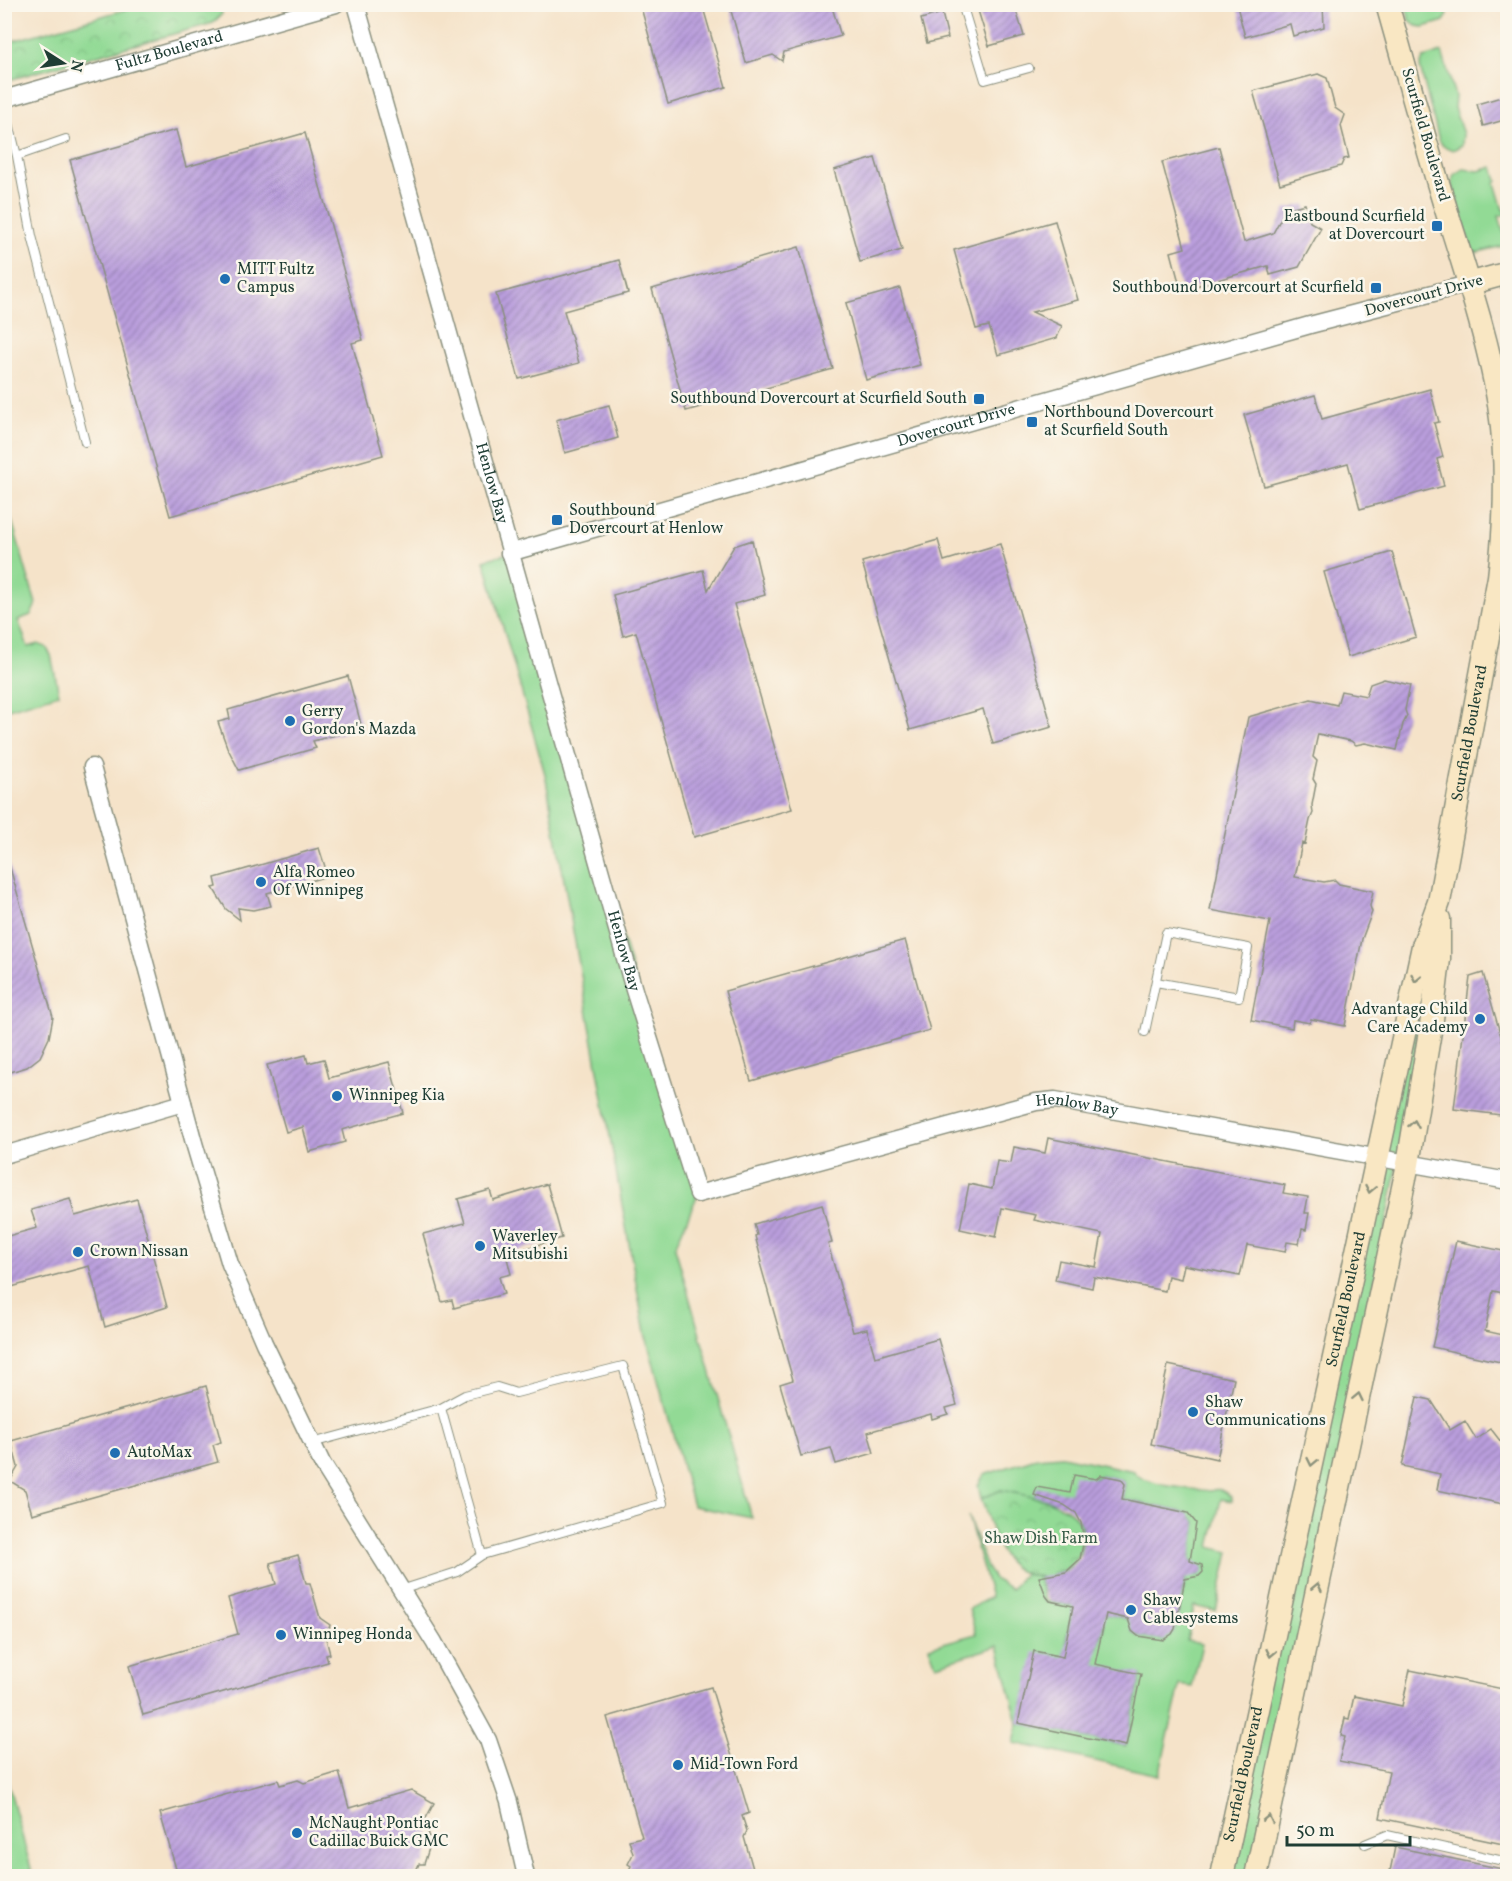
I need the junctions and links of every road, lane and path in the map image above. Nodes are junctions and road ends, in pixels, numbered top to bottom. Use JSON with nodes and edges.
{"nodes":[{"id":1,"x":336,"y":4,"type":"edge"},
{"id":2,"x":356,"y":4,"type":"edge"},
{"id":3,"x":962,"y":4,"type":"edge"},
{"id":4,"x":1387,"y":4,"type":"edge"},
{"id":5,"x":1029,"y":68,"type":"dead end"},
{"id":6,"x":4,"y":101,"type":"edge"},
{"id":7,"x":66,"y":139,"type":"dead end"},
{"id":8,"x":16,"y":156,"type":"junction"},
{"id":9,"x":1508,"y":273,"type":"edge"},
{"id":10,"x":1468,"y":284,"type":"junction"},
{"id":11,"x":86,"y":442,"type":"dead end"},
{"id":12,"x":509,"y":553,"type":"junction"},
{"id":13,"x":92,"y":767,"type":"dead end"},
{"id":14,"x":1439,"y":902,"type":"junction"},
{"id":15,"x":1156,"y":982,"type":"junction"},
{"id":16,"x":1145,"y":1032,"type":"dead end"},
{"id":17,"x":183,"y":1103,"type":"junction"},
{"id":18,"x":4,"y":1155,"type":"edge"},
{"id":19,"x":1376,"y":1158,"type":"junction"},
{"id":20,"x":1408,"y":1164,"type":"junction"},
{"id":21,"x":1508,"y":1181,"type":"edge"},
{"id":22,"x":441,"y":1408,"type":"junction"},
{"id":23,"x":312,"y":1443,"type":"junction"},
{"id":24,"x":482,"y":1555,"type":"junction"},
{"id":25,"x":401,"y":1590,"type":"junction"},
{"id":26,"x":1365,"y":1844,"type":"dead end"},
{"id":27,"x":1508,"y":1862,"type":"edge"},
{"id":28,"x":526,"y":1876,"type":"edge"},
{"id":29,"x":1222,"y":1876,"type":"edge"},
{"id":30,"x":1256,"y":1876,"type":"edge"}],
"edges":[{"from":1,"to":6,"type":"street","name":"Fultz Boulevard"},
{"from":2,"to":12,"type":"street","name":"Henlow Bay"},
{"from":3,"to":5,"type":"lane"},
{"from":4,"to":10,"type":"street","name":"Scurfield Boulevard"},
{"from":6,"to":8,"type":"lane"},
{"from":7,"to":8,"type":"lane"},
{"from":8,"to":11,"type":"lane"},
{"from":9,"to":10,"type":"street","name":"Dovercourt Drive"},
{"from":10,"to":12,"type":"street","name":"Dovercourt Drive"},
{"from":10,"to":14,"type":"street","name":"Scurfield Boulevard"},
{"from":12,"to":19,"type":"street","name":"Henlow Bay"},
{"from":13,"to":17,"type":"street"},
{"from":14,"to":19,"type":"street","name":"Scurfield Boulevard","one_way":true},
{"from":20,"to":14,"type":"street","name":"Scurfield Boulevard","one_way":true},
{"from":15,"to":15,"type":"lane"},
{"from":15,"to":16,"type":"lane"},
{"from":17,"to":18,"type":"street"},
{"from":17,"to":23,"type":"street"},
{"from":19,"to":20,"type":"street","name":"Henlow Bay"},
{"from":19,"to":29,"type":"street","name":"Scurfield Boulevard","one_way":true},
{"from":20,"to":21,"type":"street","name":"Henlow Bay"},
{"from":30,"to":20,"type":"street","name":"Scurfield Boulevard","one_way":true},
{"from":22,"to":23,"type":"lane"},
{"from":22,"to":24,"type":"lane"},
{"from":22,"to":24,"type":"lane"},
{"from":23,"to":25,"type":"street"},
{"from":24,"to":25,"type":"lane"},
{"from":25,"to":28,"type":"street"},
{"from":26,"to":27,"type":"lane"}]}
